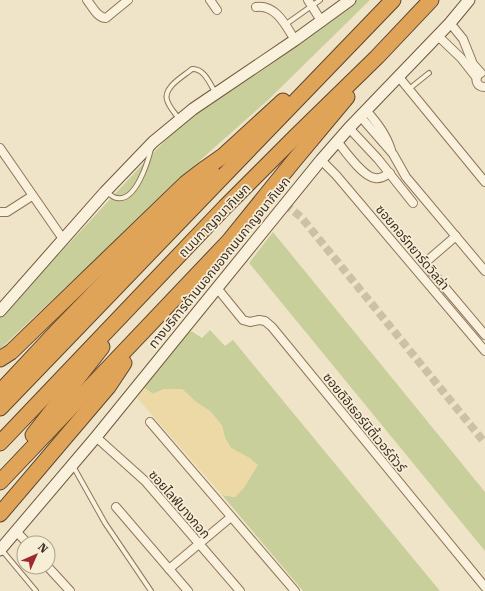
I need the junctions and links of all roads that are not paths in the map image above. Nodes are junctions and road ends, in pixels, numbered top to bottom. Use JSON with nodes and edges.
{"nodes":[{"id":1,"x":87,"y":0,"type":"edge"},
{"id":2,"x":128,"y":0,"type":"edge"},
{"id":3,"x":210,"y":0,"type":"edge"},
{"id":4,"x":320,"y":0,"type":"edge"},
{"id":5,"x":350,"y":0,"type":"edge"},
{"id":6,"x":393,"y":0,"type":"edge"},
{"id":7,"x":431,"y":0,"type":"edge"},
{"id":8,"x":469,"y":0,"type":"edge"},
{"id":9,"x":310,"y":3,"type":"edge"},
{"id":10,"x":256,"y":7,"type":"dead end"},
{"id":11,"x":217,"y":10,"type":"dead end"},
{"id":12,"x":289,"y":22,"type":"dead end"},
{"id":13,"x":322,"y":22,"type":"junction"},
{"id":14,"x":450,"y":23,"type":"junction"},
{"id":15,"x":438,"y":35,"type":"junction"},
{"id":16,"x":295,"y":40,"type":"junction"},
{"id":17,"x":345,"y":50,"type":"junction"},
{"id":18,"x":377,"y":57,"type":"junction"},
{"id":19,"x":429,"y":73,"type":"dead end"},
{"id":20,"x":481,"y":74,"type":"edge"},
{"id":21,"x":398,"y":76,"type":"junction"},
{"id":22,"x":485,"y":88,"type":"edge"},
{"id":23,"x":409,"y":89,"type":"junction"},
{"id":24,"x":215,"y":93,"type":"junction"},
{"id":25,"x":363,"y":113,"type":"junction"},
{"id":26,"x":179,"y":119,"type":"junction"},
{"id":27,"x":349,"y":128,"type":"junction"},
{"id":28,"x":337,"y":141,"type":"junction"},
{"id":29,"x":152,"y":142,"type":"junction"},
{"id":30,"x":0,"y":148,"type":"edge"},
{"id":31,"x":223,"y":156,"type":"junction"},
{"id":32,"x":321,"y":160,"type":"junction"},
{"id":33,"x":390,"y":173,"type":"junction"},
{"id":34,"x":485,"y":182,"type":"edge"},
{"id":35,"x":105,"y":192,"type":"junction"},
{"id":36,"x":32,"y":196,"type":"junction"},
{"id":37,"x":414,"y":203,"type":"dead end"},
{"id":38,"x":0,"y":212,"type":"edge"},
{"id":39,"x":456,"y":236,"type":"junction"},
{"id":40,"x":63,"y":239,"type":"junction"},
{"id":41,"x":485,"y":271,"type":"edge"},
{"id":42,"x":217,"y":288,"type":"junction"},
{"id":43,"x":0,"y":311,"type":"edge"},
{"id":44,"x":116,"y":322,"type":"junction"},
{"id":45,"x":150,"y":326,"type":"junction"},
{"id":46,"x":485,"y":336,"type":"edge"},
{"id":47,"x":485,"y":351,"type":"edge"},
{"id":48,"x":6,"y":356,"type":"edge"},
{"id":49,"x":0,"y":370,"type":"edge"},
{"id":50,"x":0,"y":392,"type":"edge"},
{"id":51,"x":0,"y":408,"type":"edge"},
{"id":52,"x":150,"y":422,"type":"dead end"},
{"id":53,"x":96,"y":437,"type":"junction"},
{"id":54,"x":0,"y":443,"type":"edge"},
{"id":55,"x":42,"y":465,"type":"junction"},
{"id":56,"x":72,"y":465,"type":"junction"},
{"id":57,"x":0,"y":482,"type":"edge"},
{"id":58,"x":0,"y":502,"type":"edge"},
{"id":59,"x":116,"y":507,"type":"dead end"},
{"id":60,"x":0,"y":514,"type":"edge"},
{"id":61,"x":232,"y":517,"type":"junction"},
{"id":62,"x":16,"y":531,"type":"junction"},
{"id":63,"x":20,"y":535,"type":"edge"},
{"id":64,"x":198,"y":544,"type":"junction"},
{"id":65,"x":0,"y":550,"type":"edge"},
{"id":66,"x":169,"y":569,"type":"junction"},
{"id":67,"x":55,"y":575,"type":"edge"},
{"id":68,"x":485,"y":587,"type":"edge"},
{"id":69,"x":36,"y":591,"type":"edge"},
{"id":70,"x":70,"y":591,"type":"edge"},
{"id":71,"x":151,"y":591,"type":"edge"},
{"id":72,"x":188,"y":591,"type":"edge"},
{"id":73,"x":240,"y":591,"type":"edge"},
{"id":74,"x":295,"y":591,"type":"edge"}],
"edges":[{"from":1,"to":2,"type":"street"},
{"from":3,"to":11,"type":"street"},
{"from":4,"to":9,"type":"lane"},
{"from":5,"to":13,"type":"main road"},
{"from":6,"to":17,"type":"highway","name":"ถนนกาญจนาภิเษก"},
{"from":7,"to":18,"type":"highway","name":"ถนนกาญจนาภิเษก"},
{"from":8,"to":14,"type":"main road","name":"ทางบริการด้านนอกของถนนกาญจนาภิเษก"},
{"from":9,"to":12,"type":"lane"},
{"from":9,"to":13,"type":"street"},
{"from":10,"to":16,"type":"street"},
{"from":13,"to":16,"type":"main road"},
{"from":14,"to":15,"type":"main road","name":"ทางบริการด้านนอกของถนนกาญจนาภิเษก"},
{"from":14,"to":20,"type":"street"},
{"from":15,"to":20,"type":"street"},
{"from":15,"to":21,"type":"main road","name":"ทางบริการด้านนอกของถนนกาญจนาภิเษก"},
{"from":16,"to":24,"type":"main road"},
{"from":17,"to":31,"type":"highway"},
{"from":17,"to":51,"type":"highway","name":"ถนนกาญจนาภิเษก"},
{"from":18,"to":44,"type":"highway","name":"ถนนกาญจนาภิเษก"},
{"from":18,"to":45,"type":"highway"},
{"from":19,"to":23,"type":"lane"},
{"from":20,"to":22,"type":"street"},
{"from":21,"to":23,"type":"street"},
{"from":21,"to":25,"type":"main road","name":"ทางบริการด้านนอกของถนนกาญจนาภิเษก"},
{"from":23,"to":34,"type":"street"},
{"from":24,"to":26,"type":"main road"},
{"from":24,"to":26,"type":"lane"},
{"from":25,"to":27,"type":"main road","name":"ทางบริการด้านนอกของถนนกาญจนาภิเษก"},
{"from":25,"to":39,"type":"street"},
{"from":26,"to":29,"type":"main road"},
{"from":27,"to":28,"type":"main road","name":"ทางบริการด้านนอกของถนนกาญจนาภิเษก"},
{"from":27,"to":33,"type":"street"},
{"from":28,"to":32,"type":"main road","name":"ทางบริการด้านนอกของถนนกาญจนาภิเษก"},
{"from":28,"to":33,"type":"street"},
{"from":29,"to":35,"type":"main road"},
{"from":29,"to":35,"type":"lane"},
{"from":30,"to":36,"type":"street"},
{"from":31,"to":48,"type":"highway"},
{"from":31,"to":50,"type":"highway"},
{"from":32,"to":42,"type":"main road","name":"ทางบริการด้านนอกของถนนกาญจนาภิเษก"},
{"from":32,"to":47,"type":"street","name":"ซอยคอร์ทยาร์ดวิลล่า"},
{"from":33,"to":37,"type":"street"},
{"from":35,"to":40,"type":"main road"},
{"from":36,"to":38,"type":"street"},
{"from":36,"to":40,"type":"street"},
{"from":39,"to":41,"type":"street"},
{"from":39,"to":46,"type":"street"},
{"from":40,"to":43,"type":"main road"},
{"from":42,"to":53,"type":"main road","name":"ทางบริการด้านนอกของถนนกาญจนาภิเษก"},
{"from":42,"to":68,"type":"street","name":"ซอยดิอิเธอร์นิตี้เวอร์ดัวร์"},
{"from":44,"to":54,"type":"highway","name":"ถนนกาญจนาภิเษก"},
{"from":44,"to":57,"type":"highway"},
{"from":45,"to":55,"type":"highway"},
{"from":45,"to":57,"type":"highway"},
{"from":48,"to":49,"type":"highway"},
{"from":52,"to":61,"type":"street"},
{"from":53,"to":56,"type":"main road","name":"ทางบริการด้านนอกของถนนกาญจนาภิเษก"},
{"from":53,"to":64,"type":"street","name":"ซอยไลฟ์บางกอก"},
{"from":55,"to":58,"type":"highway"},
{"from":55,"to":60,"type":"highway"},
{"from":56,"to":62,"type":"main road","name":"ทางบริการด้านนอกของถนนกาญจนาภิเษก"},
{"from":56,"to":71,"type":"lane"},
{"from":59,"to":66,"type":"street"},
{"from":61,"to":64,"type":"street"},
{"from":61,"to":74,"type":"street"},
{"from":62,"to":63,"type":"street"},
{"from":62,"to":65,"type":"main road","name":"ทางบริการด้านนอกของถนนกาญจนาภิเษก"},
{"from":64,"to":66,"type":"street"},
{"from":64,"to":73,"type":"street","name":"ซอยไลฟ์บางกอก"},
{"from":65,"to":69,"type":"lane"},
{"from":66,"to":72,"type":"street"},
{"from":67,"to":70,"type":"street"}]}
